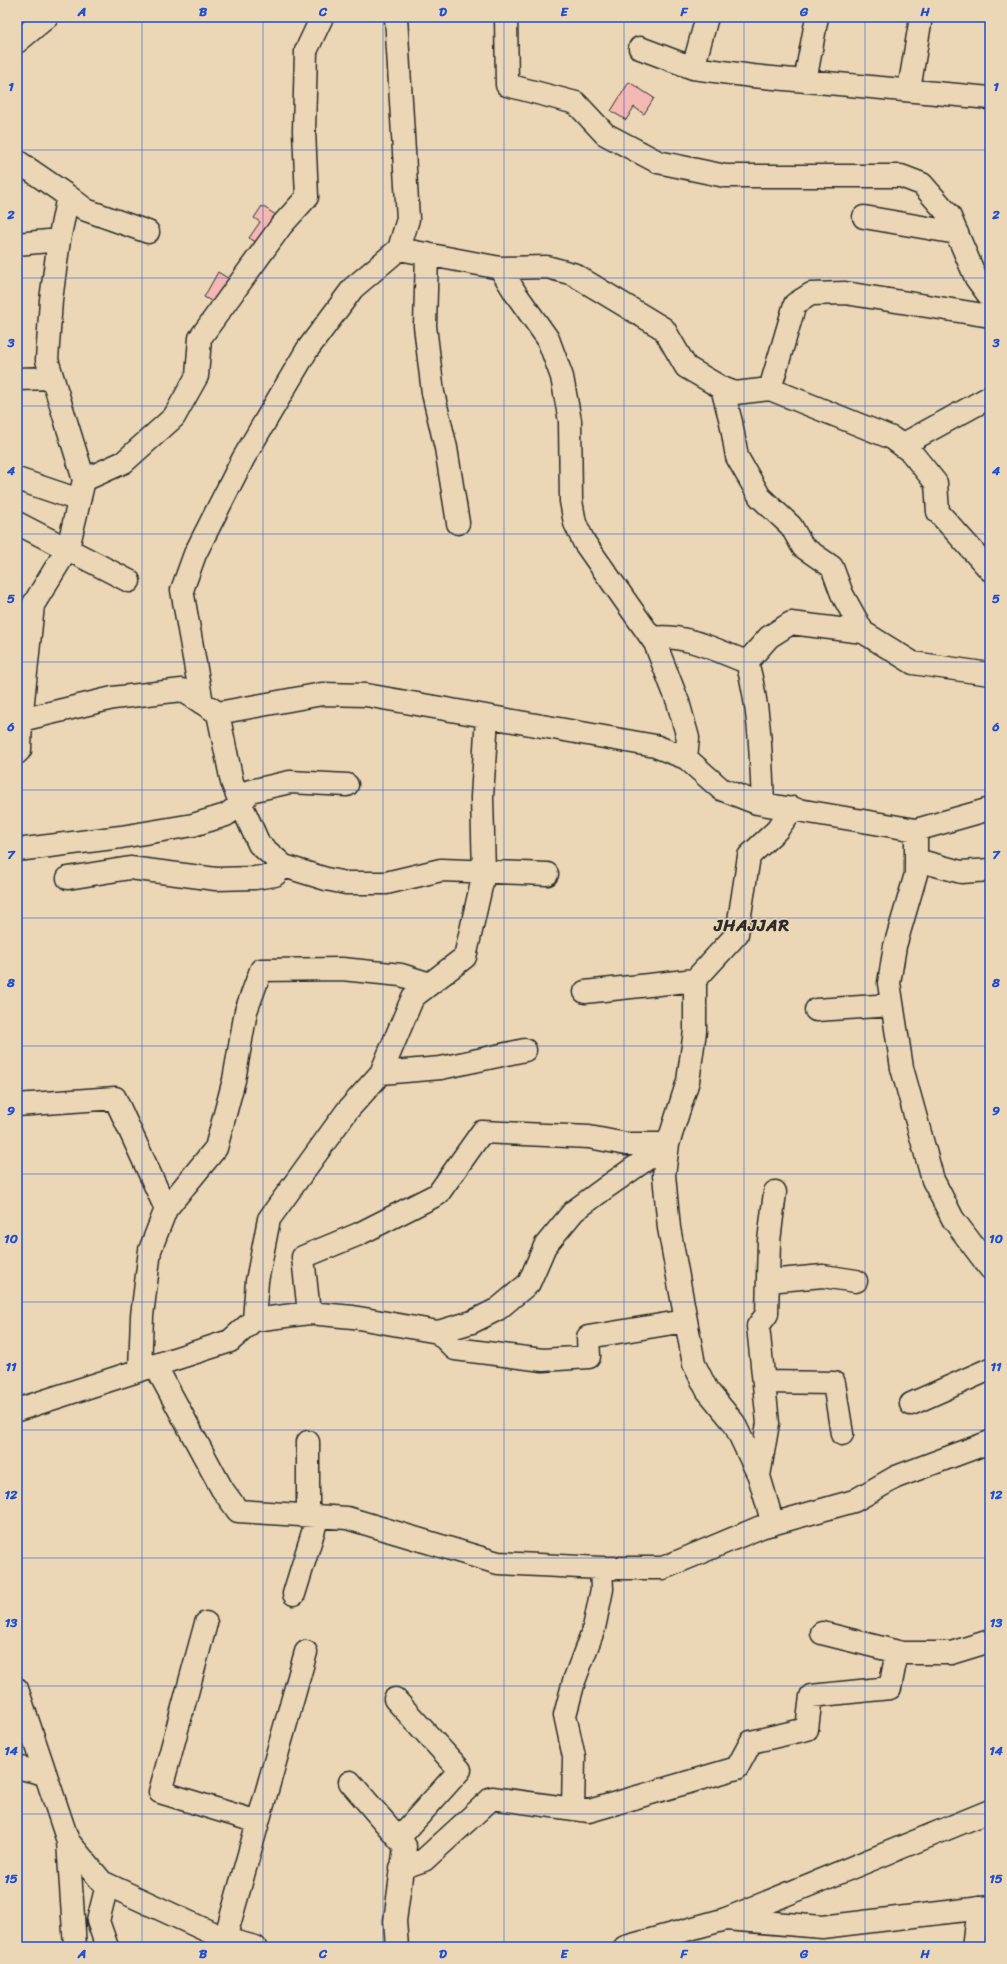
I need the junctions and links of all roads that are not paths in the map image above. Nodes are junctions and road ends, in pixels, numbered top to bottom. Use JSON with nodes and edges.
{"nodes":[{"id":1,"x":24,"y":17,"type":"edge"},
{"id":2,"x":47,"y":17,"type":"edge"},
{"id":3,"x":322,"y":17,"type":"edge"},
{"id":4,"x":396,"y":17,"type":"edge"},
{"id":5,"x":506,"y":17,"type":"edge"},
{"id":6,"x":707,"y":17,"type":"edge"},
{"id":7,"x":817,"y":17,"type":"edge"},
{"id":8,"x":921,"y":17,"type":"edge"},
{"id":9,"x":17,"y":23,"type":"edge"},
{"id":10,"x":17,"y":42,"type":"edge"},
{"id":11,"x":640,"y":48,"type":"dead end"},
{"id":12,"x":693,"y":68,"type":"junction"},
{"id":13,"x":805,"y":81,"type":"junction"},
{"id":14,"x":909,"y":90,"type":"junction"},
{"id":15,"x":990,"y":98,"type":"edge"},
{"id":16,"x":17,"y":161,"type":"edge"},
{"id":17,"x":68,"y":196,"type":"junction"},
{"id":18,"x":864,"y":217,"type":"dead end"},
{"id":19,"x":148,"y":232,"type":"dead end"},
{"id":20,"x":957,"y":233,"type":"junction"},
{"id":21,"x":59,"y":240,"type":"junction"},
{"id":22,"x":17,"y":244,"type":"edge"},
{"id":23,"x":399,"y":249,"type":"junction"},
{"id":24,"x":427,"y":254,"type":"junction"},
{"id":25,"x":500,"y":268,"type":"junction"},
{"id":26,"x":990,"y":296,"type":"edge"},
{"id":27,"x":990,"y":316,"type":"edge"},
{"id":28,"x":52,"y":378,"type":"junction"},
{"id":29,"x":17,"y":379,"type":"edge"},
{"id":30,"x":722,"y":388,"type":"junction"},
{"id":31,"x":770,"y":389,"type":"junction"},
{"id":32,"x":990,"y":396,"type":"edge"},
{"id":33,"x":902,"y":445,"type":"junction"},
{"id":34,"x":17,"y":479,"type":"edge"},
{"id":35,"x":81,"y":490,"type":"junction"},
{"id":36,"x":17,"y":523,"type":"edge"},
{"id":37,"x":458,"y":523,"type":"dead end"},
{"id":38,"x":68,"y":548,"type":"junction"},
{"id":39,"x":990,"y":570,"type":"edge"},
{"id":40,"x":129,"y":581,"type":"dead end"},
{"id":41,"x":24,"y":626,"type":"edge"},
{"id":42,"x":863,"y":632,"type":"junction"},
{"id":43,"x":652,"y":638,"type":"junction"},
{"id":44,"x":747,"y":662,"type":"junction"},
{"id":45,"x":990,"y":674,"type":"edge"},
{"id":46,"x":210,"y":708,"type":"junction"},
{"id":47,"x":487,"y":718,"type":"junction"},
{"id":48,"x":21,"y":720,"type":"junction"},
{"id":49,"x":17,"y":753,"type":"edge"},
{"id":50,"x":686,"y":758,"type":"junction"},
{"id":51,"x":347,"y":785,"type":"dead end"},
{"id":52,"x":241,"y":804,"type":"junction"},
{"id":53,"x":763,"y":804,"type":"junction"},
{"id":54,"x":793,"y":808,"type":"junction"},
{"id":55,"x":990,"y":809,"type":"edge"},
{"id":56,"x":916,"y":830,"type":"junction"},
{"id":57,"x":17,"y":850,"type":"edge"},
{"id":58,"x":917,"y":860,"type":"junction"},
{"id":59,"x":284,"y":866,"type":"junction"},
{"id":60,"x":990,"y":870,"type":"edge"},
{"id":61,"x":484,"y":873,"type":"junction"},
{"id":62,"x":547,"y":874,"type":"dead end"},
{"id":63,"x":68,"y":878,"type":"dead end"},
{"id":64,"x":694,"y":980,"type":"junction"},
{"id":65,"x":430,"y":984,"type":"junction"},
{"id":66,"x":585,"y":992,"type":"dead end"},
{"id":67,"x":892,"y":1005,"type":"junction"},
{"id":68,"x":816,"y":1010,"type":"dead end"},
{"id":69,"x":525,"y":1050,"type":"dead end"},
{"id":70,"x":382,"y":1073,"type":"junction"},
{"id":71,"x":17,"y":1105,"type":"edge"},
{"id":72,"x":668,"y":1144,"type":"junction"},
{"id":73,"x":775,"y":1192,"type":"dead end"},
{"id":74,"x":166,"y":1209,"type":"junction"},
{"id":75,"x":990,"y":1268,"type":"edge"},
{"id":76,"x":768,"y":1281,"type":"junction"},
{"id":77,"x":856,"y":1281,"type":"dead end"},
{"id":78,"x":309,"y":1313,"type":"junction"},
{"id":79,"x":254,"y":1320,"type":"junction"},
{"id":80,"x":685,"y":1321,"type":"junction"},
{"id":81,"x":438,"y":1332,"type":"junction"},
{"id":82,"x":148,"y":1368,"type":"junction"},
{"id":83,"x":990,"y":1369,"type":"edge"},
{"id":84,"x":764,"y":1382,"type":"junction"},
{"id":85,"x":911,"y":1404,"type":"dead end"},
{"id":86,"x":17,"y":1410,"type":"edge"},
{"id":87,"x":842,"y":1434,"type":"dead end"},
{"id":88,"x":308,"y":1442,"type":"dead end"},
{"id":89,"x":990,"y":1442,"type":"edge"},
{"id":90,"x":759,"y":1476,"type":"junction"},
{"id":91,"x":313,"y":1516,"type":"junction"},
{"id":92,"x":773,"y":1524,"type":"junction"},
{"id":93,"x":600,"y":1568,"type":"junction"},
{"id":94,"x":294,"y":1594,"type":"dead end"},
{"id":95,"x":206,"y":1623,"type":"dead end"},
{"id":96,"x":822,"y":1633,"type":"dead end"},
{"id":97,"x":990,"y":1640,"type":"edge"},
{"id":98,"x":306,"y":1652,"type":"dead end"},
{"id":99,"x":897,"y":1652,"type":"junction"},
{"id":100,"x":17,"y":1689,"type":"edge"},
{"id":101,"x":395,"y":1699,"type":"dead end"},
{"id":102,"x":17,"y":1766,"type":"edge"},
{"id":103,"x":46,"y":1774,"type":"junction"},
{"id":104,"x":350,"y":1782,"type":"dead end"},
{"id":105,"x":574,"y":1809,"type":"junction"},
{"id":106,"x":990,"y":1811,"type":"edge"},
{"id":107,"x":258,"y":1822,"type":"junction"},
{"id":108,"x":399,"y":1838,"type":"junction"},
{"id":109,"x":68,"y":1841,"type":"junction"},
{"id":110,"x":401,"y":1868,"type":"junction"},
{"id":111,"x":107,"y":1885,"type":"junction"},
{"id":112,"x":984,"y":1908,"type":"edge"},
{"id":113,"x":726,"y":1919,"type":"junction"},
{"id":114,"x":225,"y":1939,"type":"junction"},
{"id":115,"x":75,"y":1947,"type":"edge"},
{"id":116,"x":107,"y":1947,"type":"edge"},
{"id":117,"x":255,"y":1947,"type":"edge"},
{"id":118,"x":397,"y":1947,"type":"edge"},
{"id":119,"x":625,"y":1947,"type":"edge"},
{"id":120,"x":973,"y":1947,"type":"edge"}],
"edges":[{"from":1,"to":9,"type":"street"},
{"from":2,"to":10,"type":"street"},
{"from":3,"to":35,"type":"street"},
{"from":4,"to":23,"type":"street"},
{"from":5,"to":20,"type":"street"},
{"from":6,"to":12,"type":"street"},
{"from":7,"to":13,"type":"street"},
{"from":8,"to":14,"type":"street"},
{"from":11,"to":12,"type":"street"},
{"from":12,"to":13,"type":"street"},
{"from":13,"to":14,"type":"street"},
{"from":14,"to":15,"type":"street"},
{"from":16,"to":17,"type":"street"},
{"from":17,"to":19,"type":"street"},
{"from":17,"to":21,"type":"street"},
{"from":18,"to":20,"type":"street"},
{"from":20,"to":26,"type":"street"},
{"from":21,"to":22,"type":"street"},
{"from":21,"to":28,"type":"street"},
{"from":23,"to":24,"type":"street"},
{"from":23,"to":46,"type":"street"},
{"from":24,"to":25,"type":"street"},
{"from":24,"to":37,"type":"street"},
{"from":25,"to":30,"type":"street"},
{"from":25,"to":43,"type":"street"},
{"from":27,"to":31,"type":"street"},
{"from":28,"to":29,"type":"street"},
{"from":28,"to":35,"type":"street"},
{"from":30,"to":31,"type":"street"},
{"from":30,"to":42,"type":"street"},
{"from":31,"to":33,"type":"street"},
{"from":32,"to":33,"type":"street"},
{"from":33,"to":39,"type":"street"},
{"from":34,"to":35,"type":"street"},
{"from":35,"to":38,"type":"street"},
{"from":36,"to":38,"type":"street"},
{"from":38,"to":40,"type":"street"},
{"from":38,"to":41,"type":"street"},
{"from":41,"to":48,"type":"street"},
{"from":42,"to":44,"type":"street"},
{"from":42,"to":45,"type":"street"},
{"from":43,"to":44,"type":"street"},
{"from":43,"to":50,"type":"street"},
{"from":44,"to":53,"type":"street"},
{"from":46,"to":47,"type":"street"},
{"from":46,"to":48,"type":"street"},
{"from":46,"to":52,"type":"street"},
{"from":47,"to":50,"type":"street"},
{"from":47,"to":61,"type":"street"},
{"from":48,"to":49,"type":"street"},
{"from":50,"to":53,"type":"street"},
{"from":51,"to":52,"type":"street"},
{"from":52,"to":57,"type":"street"},
{"from":52,"to":59,"type":"street"},
{"from":53,"to":54,"type":"street"},
{"from":54,"to":56,"type":"street"},
{"from":54,"to":64,"type":"street"},
{"from":55,"to":56,"type":"street"},
{"from":56,"to":58,"type":"street"},
{"from":58,"to":60,"type":"street"},
{"from":58,"to":67,"type":"street"},
{"from":59,"to":61,"type":"street"},
{"from":59,"to":63,"type":"street"},
{"from":61,"to":62,"type":"street"},
{"from":61,"to":65,"type":"street"},
{"from":64,"to":66,"type":"street"},
{"from":64,"to":72,"type":"street"},
{"from":65,"to":70,"type":"street"},
{"from":65,"to":74,"type":"street"},
{"from":67,"to":68,"type":"street"},
{"from":67,"to":75,"type":"street"},
{"from":69,"to":70,"type":"street"},
{"from":70,"to":79,"type":"street"},
{"from":71,"to":74,"type":"street"},
{"from":72,"to":78,"type":"street"},
{"from":72,"to":80,"type":"street"},
{"from":72,"to":81,"type":"street"},
{"from":73,"to":76,"type":"street"},
{"from":74,"to":82,"type":"street"},
{"from":76,"to":77,"type":"street"},
{"from":76,"to":84,"type":"street"},
{"from":78,"to":79,"type":"street"},
{"from":78,"to":81,"type":"street"},
{"from":79,"to":82,"type":"street"},
{"from":80,"to":81,"type":"street"},
{"from":80,"to":90,"type":"street"},
{"from":82,"to":86,"type":"street"},
{"from":82,"to":91,"type":"street"},
{"from":83,"to":85,"type":"street"},
{"from":84,"to":87,"type":"street"},
{"from":84,"to":90,"type":"street"},
{"from":88,"to":91,"type":"street"},
{"from":89,"to":92,"type":"street"},
{"from":90,"to":92,"type":"street"},
{"from":91,"to":93,"type":"street"},
{"from":91,"to":94,"type":"street"},
{"from":92,"to":93,"type":"street"},
{"from":93,"to":105,"type":"street"},
{"from":95,"to":107,"type":"street"},
{"from":96,"to":99,"type":"street"},
{"from":97,"to":99,"type":"street"},
{"from":98,"to":107,"type":"street"},
{"from":99,"to":105,"type":"street"},
{"from":100,"to":103,"type":"street"},
{"from":101,"to":108,"type":"street"},
{"from":102,"to":103,"type":"street"},
{"from":103,"to":109,"type":"street"},
{"from":104,"to":108,"type":"street"},
{"from":105,"to":110,"type":"street"},
{"from":106,"to":113,"type":"street"},
{"from":107,"to":114,"type":"street"},
{"from":108,"to":110,"type":"street"},
{"from":109,"to":111,"type":"street"},
{"from":109,"to":115,"type":"street"},
{"from":110,"to":118,"type":"street"},
{"from":111,"to":114,"type":"street"},
{"from":111,"to":116,"type":"street"},
{"from":112,"to":113,"type":"street"},
{"from":112,"to":120,"type":"street"},
{"from":113,"to":119,"type":"street"},
{"from":114,"to":117,"type":"street"}]}
